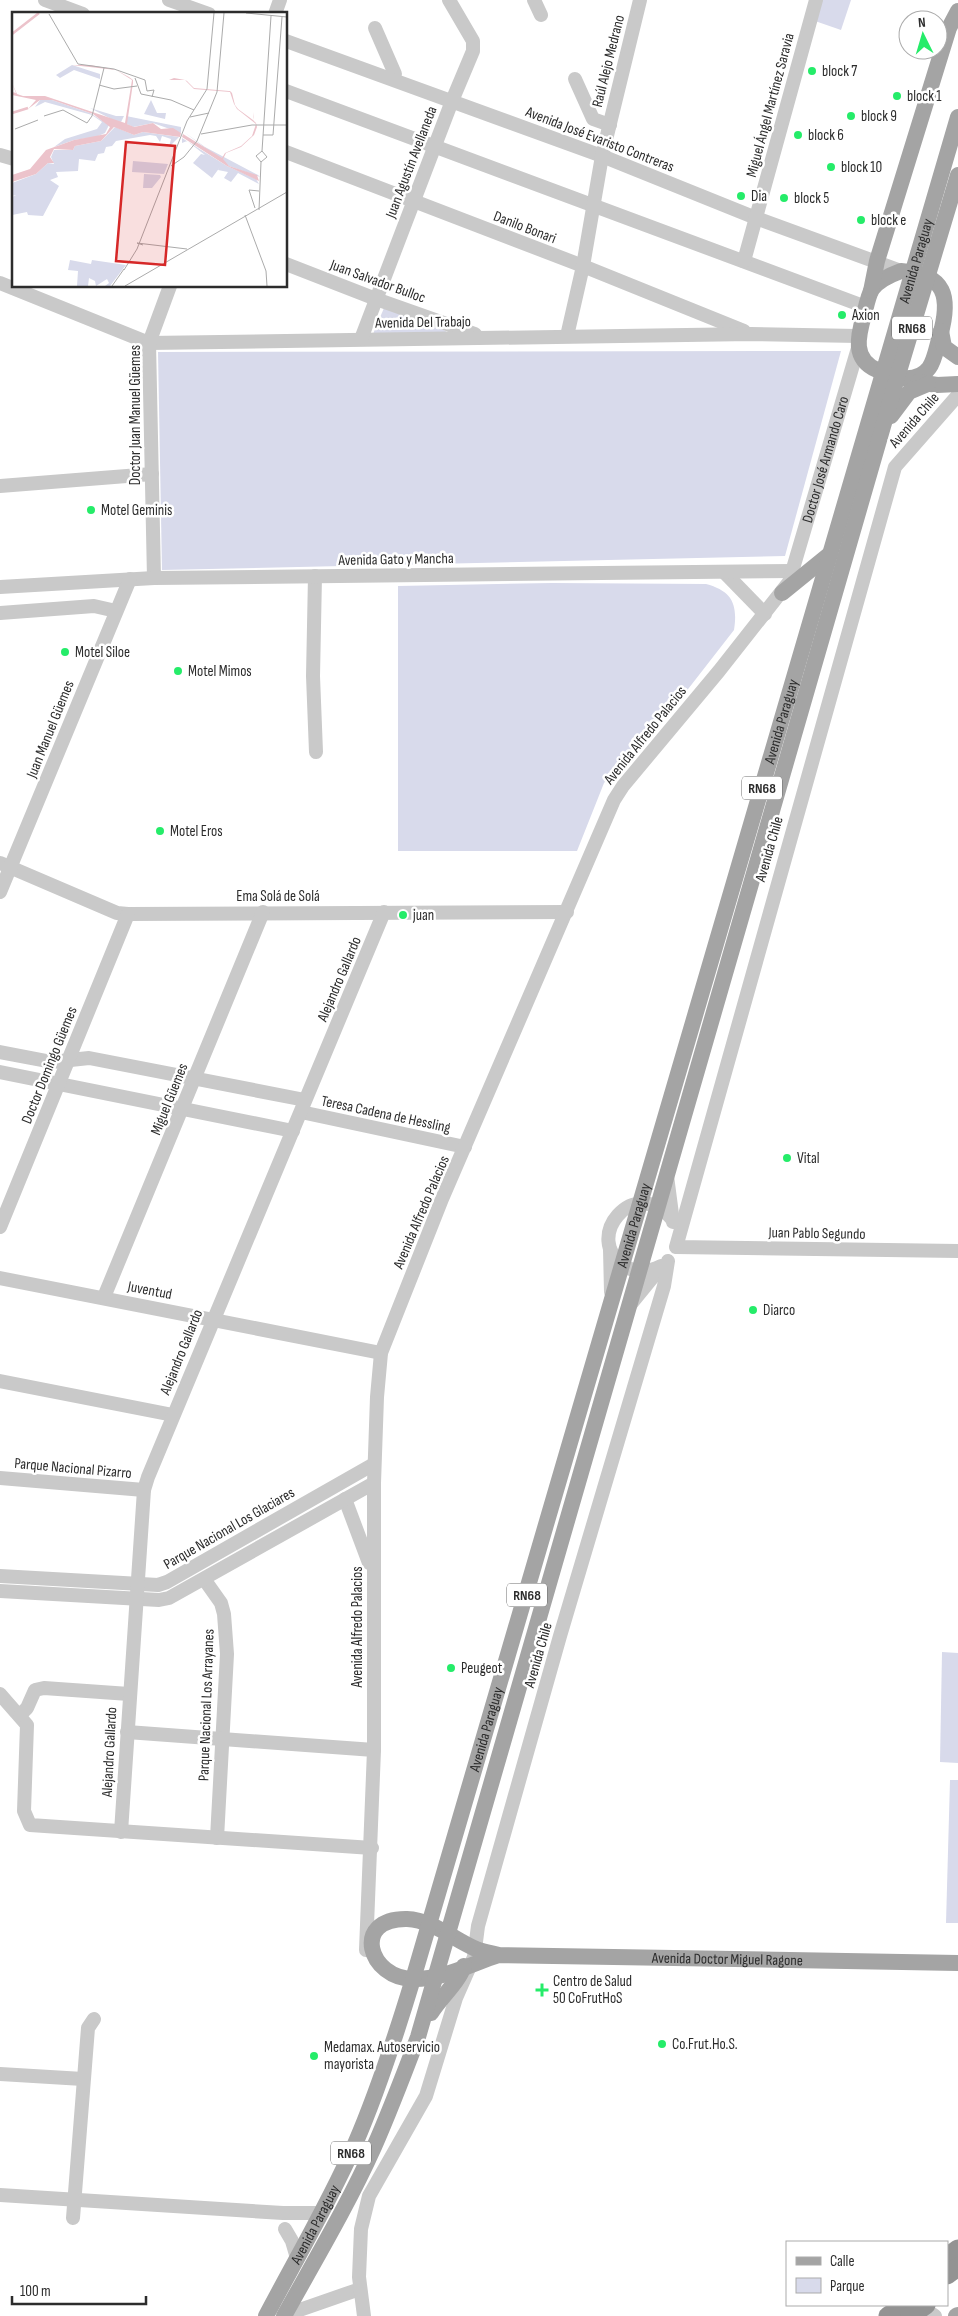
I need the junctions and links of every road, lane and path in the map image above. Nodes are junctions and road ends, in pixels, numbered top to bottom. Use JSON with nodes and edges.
{"nodes":[{"id":1,"x":45,"y":0,"type":"edge"},
{"id":2,"x":169,"y":0,"type":"edge"},
{"id":3,"x":280,"y":0,"type":"edge"},
{"id":4,"x":449,"y":0,"type":"edge"},
{"id":5,"x":534,"y":0,"type":"edge"},
{"id":6,"x":640,"y":0,"type":"edge"},
{"id":7,"x":816,"y":0,"type":"edge"},
{"id":8,"x":958,"y":10,"type":"edge"},
{"id":9,"x":78,"y":12,"type":"edge"},
{"id":10,"x":202,"y":12,"type":"edge"},
{"id":11,"x":276,"y":12,"type":"edge"},
{"id":12,"x":541,"y":15,"type":"dead end"},
{"id":13,"x":375,"y":28,"type":"dead end"},
{"id":14,"x":288,"y":42,"type":"edge"},
{"id":15,"x":393,"y":78,"type":"junction"},
{"id":16,"x":575,"y":79,"type":"dead end"},
{"id":17,"x":288,"y":92,"type":"edge"},
{"id":18,"x":452,"y":101,"type":"junction"},
{"id":19,"x":958,"y":117,"type":"edge"},
{"id":20,"x":610,"y":125,"type":"junction"},
{"id":21,"x":434,"y":145,"type":"junction"},
{"id":22,"x":288,"y":153,"type":"edge"},
{"id":23,"x":602,"y":156,"type":"junction"},
{"id":24,"x":958,"y":176,"type":"edge"},
{"id":25,"x":414,"y":202,"type":"junction"},
{"id":26,"x":595,"y":206,"type":"junction"},
{"id":27,"x":756,"y":218,"type":"junction"},
{"id":28,"x":877,"y":261,"type":"junction"},
{"id":29,"x":744,"y":262,"type":"junction"},
{"id":30,"x":288,"y":265,"type":"edge"},
{"id":31,"x":583,"y":266,"type":"junction"},
{"id":32,"x":913,"y":274,"type":"junction"},
{"id":33,"x":0,"y":283,"type":"edge"},
{"id":34,"x":12,"y":288,"type":"edge"},
{"id":35,"x":12,"y":288,"type":"edge"},
{"id":36,"x":169,"y":288,"type":"edge"},
{"id":37,"x":871,"y":291,"type":"junction"},
{"id":38,"x":376,"y":299,"type":"junction"},
{"id":39,"x":866,"y":307,"type":"junction"},
{"id":40,"x":941,"y":331,"type":"junction"},
{"id":41,"x":751,"y":334,"type":"junction"},
{"id":42,"x":566,"y":336,"type":"junction"},
{"id":43,"x":486,"y":338,"type":"junction"},
{"id":44,"x":361,"y":339,"type":"junction"},
{"id":45,"x":149,"y":343,"type":"junction"},
{"id":46,"x":860,"y":348,"type":"junction"},
{"id":47,"x":958,"y":357,"type":"edge"},
{"id":48,"x":894,"y":377,"type":"junction"},
{"id":49,"x":958,"y":384,"type":"edge"},
{"id":50,"x":932,"y":385,"type":"junction"},
{"id":51,"x":958,"y":395,"type":"edge"},
{"id":52,"x":947,"y":406,"type":"junction"},
{"id":53,"x":884,"y":428,"type":"junction"},
{"id":54,"x":866,"y":433,"type":"junction"},
{"id":55,"x":152,"y":474,"type":"junction"},
{"id":56,"x":0,"y":486,"type":"edge"},
{"id":57,"x":830,"y":554,"type":"junction"},
{"id":58,"x":810,"y":569,"type":"junction"},
{"id":59,"x":793,"y":571,"type":"junction"},
{"id":60,"x":724,"y":572,"type":"junction"},
{"id":61,"x":315,"y":576,"type":"junction"},
{"id":62,"x":154,"y":578,"type":"junction"},
{"id":63,"x":130,"y":579,"type":"junction"},
{"id":64,"x":0,"y":587,"type":"edge"},
{"id":65,"x":782,"y":593,"type":"junction"},
{"id":66,"x":116,"y":611,"type":"junction"},
{"id":67,"x":0,"y":613,"type":"edge"},
{"id":68,"x":765,"y":614,"type":"junction"},
{"id":69,"x":316,"y":752,"type":"dead end"},
{"id":70,"x":5,"y":865,"type":"edge"},
{"id":71,"x":0,"y":892,"type":"edge"},
{"id":72,"x":263,"y":912,"type":"junction"},
{"id":73,"x":384,"y":912,"type":"junction"},
{"id":74,"x":567,"y":912,"type":"junction"},
{"id":75,"x":128,"y":914,"type":"junction"},
{"id":76,"x":0,"y":1052,"type":"edge"},
{"id":77,"x":68,"y":1061,"type":"junction"},
{"id":78,"x":0,"y":1072,"type":"edge"},
{"id":79,"x":194,"y":1080,"type":"junction"},
{"id":80,"x":59,"y":1083,"type":"junction"},
{"id":81,"x":303,"y":1106,"type":"junction"},
{"id":82,"x":183,"y":1108,"type":"junction"},
{"id":83,"x":293,"y":1131,"type":"junction"},
{"id":84,"x":465,"y":1147,"type":"junction"},
{"id":85,"x":667,"y":1174,"type":"junction"},
{"id":86,"x":650,"y":1176,"type":"junction"},
{"id":87,"x":650,"y":1205,"type":"junction"},
{"id":88,"x":622,"y":1211,"type":"junction"},
{"id":89,"x":673,"y":1220,"type":"junction"},
{"id":90,"x":0,"y":1227,"type":"edge"},
{"id":91,"x":676,"y":1247,"type":"junction"},
{"id":92,"x":610,"y":1248,"type":"junction"},
{"id":93,"x":958,"y":1251,"type":"edge"},
{"id":94,"x":664,"y":1264,"type":"junction"},
{"id":95,"x":623,"y":1265,"type":"junction"},
{"id":96,"x":639,"y":1272,"type":"junction"},
{"id":97,"x":0,"y":1278,"type":"edge"},
{"id":98,"x":104,"y":1297,"type":"junction"},
{"id":99,"x":611,"y":1303,"type":"junction"},
{"id":100,"x":628,"y":1308,"type":"junction"},
{"id":101,"x":213,"y":1318,"type":"junction"},
{"id":102,"x":381,"y":1353,"type":"junction"},
{"id":103,"x":0,"y":1381,"type":"edge"},
{"id":104,"x":173,"y":1415,"type":"junction"},
{"id":105,"x":374,"y":1464,"type":"junction"},
{"id":106,"x":0,"y":1478,"type":"edge"},
{"id":107,"x":374,"y":1483,"type":"junction"},
{"id":108,"x":144,"y":1490,"type":"junction"},
{"id":109,"x":344,"y":1499,"type":"junction"},
{"id":110,"x":372,"y":1572,"type":"junction"},
{"id":111,"x":0,"y":1576,"type":"edge"},
{"id":112,"x":204,"y":1579,"type":"junction"},
{"id":113,"x":0,"y":1591,"type":"edge"},
{"id":114,"x":136,"y":1592,"type":"junction"},
{"id":115,"x":0,"y":1694,"type":"edge"},
{"id":116,"x":129,"y":1694,"type":"junction"},
{"id":117,"x":20,"y":1715,"type":"junction"},
{"id":118,"x":127,"y":1732,"type":"junction"},
{"id":119,"x":224,"y":1738,"type":"junction"},
{"id":120,"x":374,"y":1750,"type":"junction"},
{"id":121,"x":121,"y":1832,"type":"junction"},
{"id":122,"x":217,"y":1838,"type":"junction"},
{"id":123,"x":372,"y":1848,"type":"junction"},
{"id":124,"x":369,"y":1894,"type":"junction"},
{"id":125,"x":430,"y":1925,"type":"junction"},
{"id":126,"x":373,"y":1937,"type":"junction"},
{"id":127,"x":461,"y":1941,"type":"junction"},
{"id":128,"x":499,"y":1955,"type":"junction"},
{"id":129,"x":958,"y":1963,"type":"edge"},
{"id":130,"x":378,"y":1964,"type":"junction"},
{"id":131,"x":467,"y":1966,"type":"junction"},
{"id":132,"x":436,"y":1976,"type":"junction"},
{"id":133,"x":413,"y":1979,"type":"junction"},
{"id":134,"x":94,"y":2019,"type":"dead end"},
{"id":135,"x":418,"y":2037,"type":"junction"},
{"id":136,"x":0,"y":2074,"type":"edge"},
{"id":137,"x":83,"y":2079,"type":"junction"},
{"id":138,"x":0,"y":2195,"type":"edge"},
{"id":139,"x":74,"y":2200,"type":"junction"},
{"id":140,"x":322,"y":2213,"type":"junction"},
{"id":141,"x":73,"y":2218,"type":"dead end"},
{"id":142,"x":285,"y":2229,"type":"dead end"},
{"id":143,"x":297,"y":2258,"type":"junction"},
{"id":144,"x":360,"y":2289,"type":"junction"},
{"id":145,"x":921,"y":2310,"type":"edge"},
{"id":146,"x":285,"y":2315,"type":"edge"},
{"id":147,"x":266,"y":2316,"type":"edge"},
{"id":148,"x":364,"y":2316,"type":"edge"},
{"id":149,"x":888,"y":2316,"type":"edge"}],
"edges":[{"from":1,"to":9,"type":"street"},
{"from":2,"to":10,"type":"street"},
{"from":3,"to":11,"type":"street"},
{"from":4,"to":18,"type":"street","name":"Juan Agustín Avellaneda"},
{"from":5,"to":12,"type":"street"},
{"from":6,"to":20,"type":"street","name":"Raúl Alejo Medrano"},
{"from":7,"to":27,"type":"street","name":"Miguel Ángel Martínez Saravia"},
{"from":8,"to":28,"type":"main road"},
{"from":13,"to":15,"type":"street"},
{"from":14,"to":15,"type":"street","name":"Avenida José Evaristo Contreras"},
{"from":15,"to":18,"type":"street","name":"Avenida José Evaristo Contreras"},
{"from":16,"to":20,"type":"street"},
{"from":17,"to":21,"type":"street"},
{"from":18,"to":21,"type":"street","name":"Juan Agustín Avellaneda"},
{"from":18,"to":23,"type":"street","name":"Avenida José Evaristo Contreras"},
{"from":19,"to":32,"type":"main road","name":"Avenida Paraguay","number":"RN68"},
{"from":20,"to":23,"type":"street","name":"Raúl Alejo Medrano"},
{"from":21,"to":25,"type":"street","name":"Juan Agustín Avellaneda"},
{"from":21,"to":26,"type":"street"},
{"from":22,"to":25,"type":"street","name":"Danilo Bonari"},
{"from":23,"to":26,"type":"street","name":"Raúl Alejo Medrano"},
{"from":23,"to":27,"type":"street","name":"Avenida José Evaristo Contreras"},
{"from":24,"to":32,"type":"main road","name":"Avenida Paraguay","number":"RN68"},
{"from":25,"to":31,"type":"street","name":"Danilo Bonari"},
{"from":25,"to":38,"type":"street","name":"Juan Agustín Avellaneda"},
{"from":26,"to":29,"type":"street"},
{"from":26,"to":31,"type":"street","name":"Raúl Alejo Medrano"},
{"from":27,"to":28,"type":"street","name":"Avenida José Evaristo Contreras"},
{"from":27,"to":29,"type":"street","name":"Miguel Ángel Martínez Saravia"},
{"from":28,"to":32,"type":"street","name":"Avenida José Evaristo Contreras"},
{"from":28,"to":37,"type":"main road"},
{"from":29,"to":39,"type":"street"},
{"from":30,"to":38,"type":"street","name":"Juan Salvador Bulloc"},
{"from":31,"to":41,"type":"street","name":"Danilo Bonari"},
{"from":31,"to":42,"type":"street","name":"Raúl Alejo Medrano"},
{"from":32,"to":37,"type":"main road"},
{"from":32,"to":40,"type":"main road"},
{"from":32,"to":48,"type":"main road","name":"Avenida Paraguay","number":"RN68"},
{"from":33,"to":34,"type":"street","name":"Avenida Del Trabajo"},
{"from":35,"to":45,"type":"street","name":"Avenida Del Trabajo"},
{"from":36,"to":45,"type":"street","name":"Doctor Juan Manuel Güemes"},
{"from":37,"to":39,"type":"main road"},
{"from":38,"to":43,"type":"street","name":"Juan Salvador Bulloc"},
{"from":38,"to":44,"type":"street","name":"Juan Agustín Avellaneda"},
{"from":39,"to":46,"type":"main road"},
{"from":40,"to":47,"type":"main road"},
{"from":40,"to":48,"type":"main road"},
{"from":41,"to":42,"type":"street","name":"Avenida Del Trabajo"},
{"from":41,"to":46,"type":"street","name":"Avenida Del Trabajo"},
{"from":42,"to":43,"type":"street","name":"Avenida Del Trabajo"},
{"from":43,"to":44,"type":"street","name":"Avenida Del Trabajo"},
{"from":44,"to":45,"type":"street","name":"Avenida Del Trabajo"},
{"from":45,"to":55,"type":"street","name":"Doctor Juan Manuel Güemes"},
{"from":46,"to":48,"type":"main road"},
{"from":46,"to":54,"type":"main road"},
{"from":46,"to":59,"type":"street","name":"Doctor José Armando Caro"},
{"from":48,"to":50,"type":"main road"},
{"from":48,"to":53,"type":"main road","name":"Avenida Paraguay","number":"RN68"},
{"from":48,"to":54,"type":"main road","name":"Avenida Paraguay","number":"RN68"},
{"from":49,"to":50,"type":"main road"},
{"from":50,"to":52,"type":"street"},
{"from":50,"to":53,"type":"main road"},
{"from":51,"to":52,"type":"street","name":"Avenida Chile"},
{"from":52,"to":91,"type":"street","name":"Avenida Chile"},
{"from":53,"to":85,"type":"main road","name":"Avenida Paraguay","number":"RN68"},
{"from":54,"to":57,"type":"main road","name":"Avenida Paraguay","number":"RN68"},
{"from":55,"to":56,"type":"street"},
{"from":55,"to":62,"type":"street","name":"Doctor Juan Manuel Güemes"},
{"from":57,"to":58,"type":"main road"},
{"from":57,"to":86,"type":"main road","name":"Avenida Paraguay","number":"RN68"},
{"from":58,"to":59,"type":"main road"},
{"from":58,"to":65,"type":"main road"},
{"from":59,"to":60,"type":"street","name":"Avenida Gato y Mancha"},
{"from":59,"to":65,"type":"street","name":"Avenida Alfredo Palacios"},
{"from":60,"to":61,"type":"street","name":"Avenida Gato y Mancha"},
{"from":60,"to":68,"type":"street"},
{"from":61,"to":62,"type":"street","name":"Avenida Gato y Mancha"},
{"from":61,"to":69,"type":"street"},
{"from":62,"to":63,"type":"street","name":"Avenida Gato y Mancha"},
{"from":63,"to":64,"type":"street","name":"Avenida Gato y Mancha"},
{"from":63,"to":66,"type":"street","name":"Juan Manuel Güemes"},
{"from":65,"to":68,"type":"street","name":"Avenida Alfredo Palacios"},
{"from":66,"to":67,"type":"street"},
{"from":66,"to":70,"type":"street","name":"Juan Manuel Güemes"},
{"from":68,"to":74,"type":"street","name":"Avenida Alfredo Palacios"},
{"from":70,"to":71,"type":"street","name":"Juan Manuel Güemes"},
{"from":70,"to":75,"type":"street","name":"Ema Solá de Solá"},
{"from":72,"to":73,"type":"street","name":"Ema Solá de Solá"},
{"from":72,"to":75,"type":"street","name":"Ema Solá de Solá"},
{"from":72,"to":79,"type":"street","name":"Miguel Güemes"},
{"from":73,"to":74,"type":"street","name":"Ema Solá de Solá"},
{"from":73,"to":81,"type":"street","name":"Alejandro Gallardo"},
{"from":74,"to":84,"type":"street","name":"Avenida Alfredo Palacios"},
{"from":75,"to":77,"type":"street","name":"Doctor Domingo Güemes"},
{"from":76,"to":77,"type":"street","name":"Teresa Cadena de Hessling"},
{"from":77,"to":79,"type":"street","name":"Teresa Cadena de Hessling"},
{"from":77,"to":80,"type":"street","name":"Doctor Domingo Güemes"},
{"from":78,"to":80,"type":"street"},
{"from":79,"to":81,"type":"street","name":"Teresa Cadena de Hessling"},
{"from":79,"to":82,"type":"street","name":"Miguel Güemes"},
{"from":80,"to":82,"type":"street"},
{"from":80,"to":90,"type":"street","name":"Doctor Domingo Güemes"},
{"from":81,"to":83,"type":"street","name":"Alejandro Gallardo"},
{"from":81,"to":84,"type":"street","name":"Teresa Cadena de Hessling"},
{"from":82,"to":83,"type":"street"},
{"from":82,"to":98,"type":"street","name":"Miguel Güemes"},
{"from":83,"to":101,"type":"street","name":"Alejandro Gallardo"},
{"from":84,"to":102,"type":"street","name":"Avenida Alfredo Palacios"},
{"from":85,"to":87,"type":"main road","name":"Avenida Paraguay","number":"RN68"},
{"from":85,"to":89,"type":"street"},
{"from":86,"to":87,"type":"main road","name":"Avenida Paraguay","number":"RN68"},
{"from":86,"to":88,"type":"street"},
{"from":87,"to":88,"type":"street"},
{"from":87,"to":89,"type":"street"},
{"from":87,"to":95,"type":"main road","name":"Avenida Paraguay","number":"RN68"},
{"from":87,"to":96,"type":"main road","name":"Avenida Paraguay","number":"RN68"},
{"from":88,"to":92,"type":"street"},
{"from":89,"to":91,"type":"street"},
{"from":91,"to":93,"type":"street","name":"Juan Pablo Segundo"},
{"from":91,"to":94,"type":"street","name":"Avenida Chile"},
{"from":92,"to":95,"type":"street"},
{"from":92,"to":99,"type":"street"},
{"from":94,"to":96,"type":"street"},
{"from":94,"to":100,"type":"street"},
{"from":94,"to":127,"type":"street","name":"Avenida Chile"},
{"from":95,"to":96,"type":"street"},
{"from":95,"to":99,"type":"main road","name":"Avenida Paraguay","number":"RN68"},
{"from":96,"to":100,"type":"main road","name":"Avenida Paraguay","number":"RN68"},
{"from":97,"to":98,"type":"street","name":"Juventud"},
{"from":98,"to":101,"type":"street","name":"Juventud"},
{"from":99,"to":125,"type":"main road","name":"Avenida Paraguay","number":"RN68"},
{"from":100,"to":127,"type":"main road","name":"Avenida Paraguay","number":"RN68"},
{"from":101,"to":102,"type":"street","name":"Juventud"},
{"from":101,"to":104,"type":"street","name":"Alejandro Gallardo"},
{"from":102,"to":105,"type":"street","name":"Avenida Alfredo Palacios"},
{"from":103,"to":104,"type":"street"},
{"from":104,"to":108,"type":"street","name":"Alejandro Gallardo"},
{"from":105,"to":107,"type":"street","name":"Avenida Alfredo Palacios"},
{"from":105,"to":114,"type":"street","name":"Parque Nacional Los Glaciares"},
{"from":106,"to":108,"type":"street","name":"Parque Nacional Pizarro"},
{"from":107,"to":109,"type":"street","name":"Parque Nacional Los Glaciares"},
{"from":107,"to":110,"type":"street","name":"Avenida Alfredo Palacios"},
{"from":108,"to":114,"type":"street","name":"Alejandro Gallardo"},
{"from":109,"to":110,"type":"street"},
{"from":109,"to":112,"type":"street","name":"Parque Nacional Los Glaciares"},
{"from":110,"to":120,"type":"street","name":"Avenida Alfredo Palacios"},
{"from":111,"to":114,"type":"street","name":"Parque Nacional Los Glaciares"},
{"from":112,"to":114,"type":"street","name":"Parque Nacional Los Glaciares"},
{"from":112,"to":119,"type":"street","name":"Parque Nacional Los Arrayanes"},
{"from":113,"to":114,"type":"street","name":"Parque Nacional Los Glaciares"},
{"from":114,"to":116,"type":"street","name":"Alejandro Gallardo"},
{"from":115,"to":117,"type":"street"},
{"from":116,"to":117,"type":"street"},
{"from":116,"to":118,"type":"street","name":"Alejandro Gallardo"},
{"from":117,"to":121,"type":"street"},
{"from":118,"to":119,"type":"street"},
{"from":118,"to":121,"type":"street","name":"Alejandro Gallardo"},
{"from":119,"to":120,"type":"street"},
{"from":119,"to":122,"type":"street","name":"Parque Nacional Los Arrayanes"},
{"from":120,"to":123,"type":"street","name":"Avenida Alfredo Palacios"},
{"from":121,"to":122,"type":"street"},
{"from":122,"to":123,"type":"street"},
{"from":123,"to":124,"type":"street","name":"Avenida Alfredo Palacios"},
{"from":124,"to":126,"type":"street","name":"Avenida Alfredo Palacios"},
{"from":124,"to":126,"type":"street"},
{"from":125,"to":126,"type":"main road","name":"Avenida Doctor Miguel Ragone"},
{"from":125,"to":127,"type":"main road","name":"Avenida Doctor Miguel Ragone"},
{"from":125,"to":133,"type":"main road","name":"Avenida Paraguay","number":"RN68"},
{"from":126,"to":130,"type":"street"},
{"from":126,"to":130,"type":"main road"},
{"from":127,"to":128,"type":"main road","name":"Avenida Doctor Miguel Ragone"},
{"from":127,"to":131,"type":"main road"},
{"from":127,"to":132,"type":"main road","name":"Avenida Paraguay","number":"RN68"},
{"from":128,"to":129,"type":"main road","name":"Avenida Doctor Miguel Ragone"},
{"from":128,"to":131,"type":"main road","name":"Avenida Doctor Miguel Ragone"},
{"from":130,"to":133,"type":"main road"},
{"from":131,"to":132,"type":"main road","name":"Avenida Doctor Miguel Ragone"},
{"from":131,"to":135,"type":"main road"},
{"from":131,"to":144,"type":"street"},
{"from":132,"to":133,"type":"main road","name":"Avenida Doctor Miguel Ragone"},
{"from":132,"to":135,"type":"main road","name":"Avenida Paraguay","number":"RN68"},
{"from":133,"to":140,"type":"main road","name":"Avenida Paraguay","number":"RN68"},
{"from":134,"to":137,"type":"street"},
{"from":135,"to":146,"type":"main road","name":"Avenida Paraguay","number":"RN68"},
{"from":136,"to":137,"type":"street"},
{"from":137,"to":139,"type":"street"},
{"from":138,"to":139,"type":"street"},
{"from":139,"to":140,"type":"street"},
{"from":139,"to":141,"type":"street"},
{"from":140,"to":143,"type":"main road","name":"Avenida Paraguay","number":"RN68"},
{"from":142,"to":143,"type":"street"},
{"from":143,"to":147,"type":"main road","name":"Avenida Paraguay","number":"RN68"},
{"from":144,"to":146,"type":"street"},
{"from":144,"to":148,"type":"street"},
{"from":145,"to":149,"type":"highway"}]}
